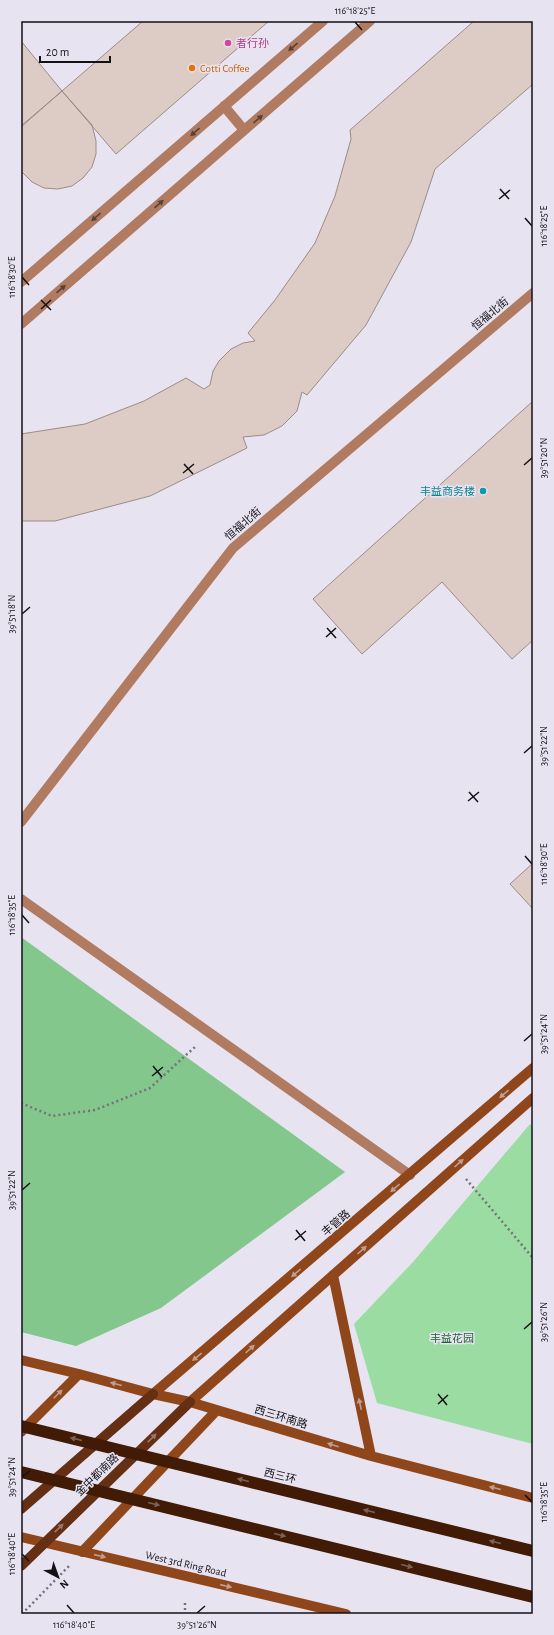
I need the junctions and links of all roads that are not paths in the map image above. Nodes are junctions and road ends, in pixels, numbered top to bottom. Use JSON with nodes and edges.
{"nodes":[{"id":1,"x":322,"y":21,"type":"edge"},
{"id":2,"x":370,"y":21,"type":"edge"},
{"id":3,"x":224,"y":106,"type":"junction"},
{"id":4,"x":244,"y":130,"type":"junction"},
{"id":5,"x":21,"y":282,"type":"edge"},
{"id":6,"x":533,"y":293,"type":"edge"},
{"id":7,"x":21,"y":324,"type":"edge"},
{"id":8,"x":21,"y":822,"type":"edge"},
{"id":9,"x":21,"y":899,"type":"edge"},
{"id":10,"x":533,"y":1068,"type":"edge"},
{"id":11,"x":533,"y":1098,"type":"edge"},
{"id":12,"x":410,"y":1175,"type":"junction"},
{"id":13,"x":333,"y":1276,"type":"junction"},
{"id":14,"x":21,"y":1360,"type":"edge"},
{"id":15,"x":79,"y":1374,"type":"junction"},
{"id":16,"x":153,"y":1394,"type":"junction"},
{"id":17,"x":190,"y":1402,"type":"junction"},
{"id":18,"x":217,"y":1410,"type":"junction"},
{"id":19,"x":21,"y":1426,"type":"edge"},
{"id":20,"x":21,"y":1432,"type":"edge"},
{"id":21,"x":371,"y":1456,"type":"junction"},
{"id":22,"x":21,"y":1472,"type":"edge"},
{"id":23,"x":533,"y":1498,"type":"edge"},
{"id":24,"x":21,"y":1509,"type":"edge"},
{"id":25,"x":21,"y":1537,"type":"edge"},
{"id":26,"x":44,"y":1542,"type":"junction"},
{"id":27,"x":533,"y":1551,"type":"edge"},
{"id":28,"x":82,"y":1552,"type":"junction"},
{"id":29,"x":21,"y":1566,"type":"edge"},
{"id":30,"x":533,"y":1597,"type":"edge"},
{"id":31,"x":346,"y":1614,"type":"edge"}],
"edges":[{"from":1,"to":3,"type":"street","one_way":true},
{"from":4,"to":2,"type":"street","one_way":true},
{"from":3,"to":4,"type":"street"},
{"from":3,"to":5,"type":"street","one_way":true},
{"from":7,"to":4,"type":"street","one_way":true},
{"from":6,"to":8,"type":"street","name":"恒福北街"},
{"from":9,"to":12,"type":"street"},
{"from":10,"to":12,"type":"street","name":"丰管路","one_way":true},
{"from":13,"to":11,"type":"street","one_way":true},
{"from":12,"to":16,"type":"street","name":"丰管路","one_way":true},
{"from":17,"to":13,"type":"street","one_way":true},
{"from":21,"to":13,"type":"street","one_way":true},
{"from":14,"to":15,"type":"street","name":"西三环南路"},
{"from":16,"to":15,"type":"street","name":"西三环南路","one_way":true},
{"from":20,"to":15,"type":"street","one_way":true},
{"from":16,"to":17,"type":"street","name":"西三环南路"},
{"from":16,"to":24,"type":"main road","name":"金中都南路"},
{"from":17,"to":18,"type":"street","name":"西三环南路"},
{"from":26,"to":17,"type":"main road","name":"金中都南路","one_way":true},
{"from":21,"to":18,"type":"street","name":"西三环南路","one_way":true},
{"from":18,"to":28,"type":"street"},
{"from":27,"to":19,"type":"highway","name":"西三环","one_way":true,"bridge":true},
{"from":23,"to":21,"type":"street","name":"西三环南路","one_way":true},
{"from":22,"to":30,"type":"highway","one_way":true,"bridge":true},
{"from":25,"to":26,"type":"street","name":"West 3rd Ring Road"},
{"from":26,"to":28,"type":"street","name":"West 3rd Ring Road"},
{"from":26,"to":29,"type":"main road","name":"金中都南路"},
{"from":28,"to":31,"type":"street","name":"West 3rd Ring Road","one_way":true}]}
